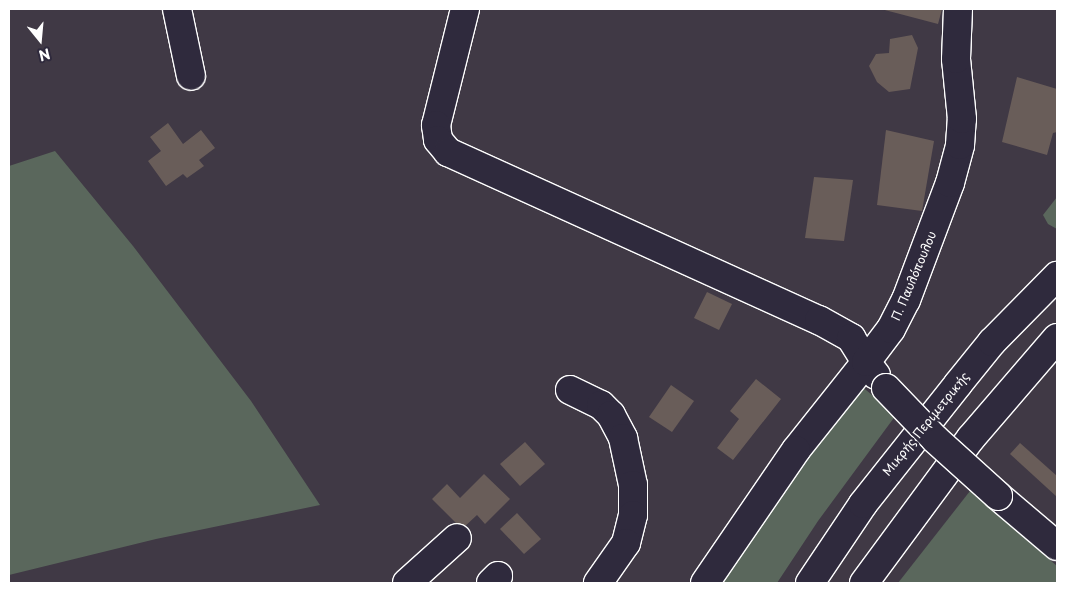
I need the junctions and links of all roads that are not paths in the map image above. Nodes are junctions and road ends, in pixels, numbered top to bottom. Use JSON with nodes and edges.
{"nodes":[{"id":1,"x":177,"y":9,"type":"edge"},
{"id":2,"x":465,"y":9,"type":"edge"},
{"id":3,"x":958,"y":9,"type":"edge"},
{"id":4,"x":191,"y":76,"type":"dead end"},
{"id":5,"x":1057,"y":276,"type":"edge"},
{"id":6,"x":1057,"y":338,"type":"edge"},
{"id":7,"x":866,"y":362,"type":"junction"},
{"id":8,"x":570,"y":390,"type":"dead end"},
{"id":9,"x":457,"y":538,"type":"dead end"},
{"id":10,"x":1057,"y":546,"type":"edge"},
{"id":11,"x":407,"y":583,"type":"edge"},
{"id":12,"x":598,"y":583,"type":"edge"},
{"id":13,"x":705,"y":583,"type":"edge"},
{"id":14,"x":810,"y":583,"type":"edge"},
{"id":15,"x":864,"y":583,"type":"edge"}],
"edges":[{"from":1,"to":4,"type":"street"},
{"from":2,"to":7,"type":"street"},
{"from":3,"to":7,"type":"street","name":"Π. Παυλόπουλου"},
{"from":5,"to":14,"type":"street","name":"Μικρής Περιμετρικής"},
{"from":6,"to":15,"type":"street"},
{"from":7,"to":10,"type":"street","bridge":true},
{"from":7,"to":13,"type":"street","name":"Π. Παυλόπουλου"},
{"from":8,"to":12,"type":"street"},
{"from":9,"to":11,"type":"street"}]}
